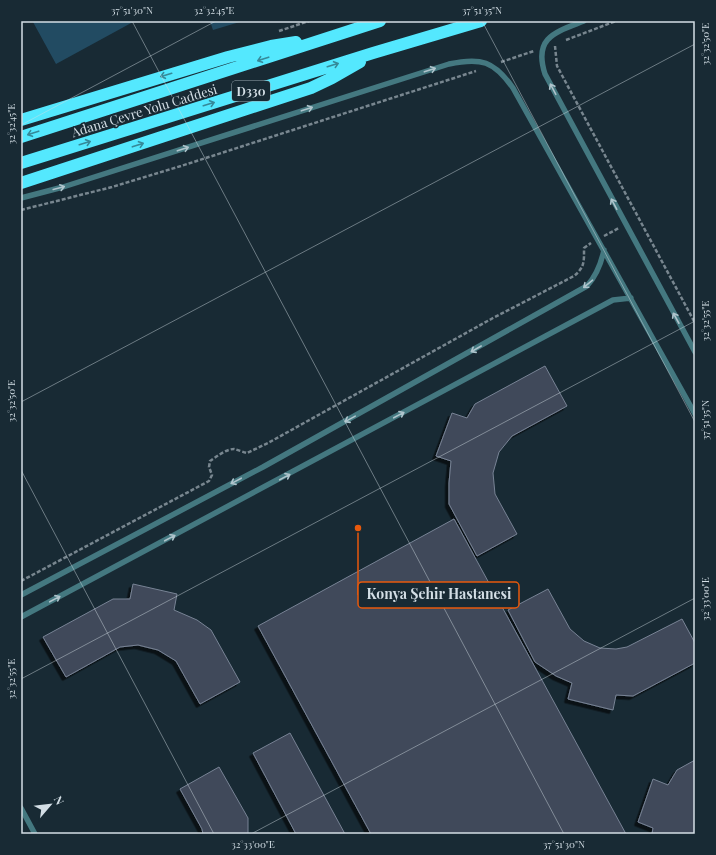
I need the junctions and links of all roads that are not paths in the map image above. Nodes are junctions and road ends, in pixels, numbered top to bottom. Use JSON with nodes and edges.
{"nodes":[{"id":1,"x":380,"y":21,"type":"edge"},
{"id":2,"x":481,"y":21,"type":"edge"},
{"id":3,"x":584,"y":21,"type":"edge"},
{"id":4,"x":340,"y":34,"type":"junction"},
{"id":5,"x":373,"y":53,"type":"junction"},
{"id":6,"x":21,"y":120,"type":"edge"},
{"id":7,"x":21,"y":137,"type":"edge"},
{"id":8,"x":21,"y":162,"type":"edge"},
{"id":9,"x":21,"y":183,"type":"edge"},
{"id":10,"x":21,"y":198,"type":"edge"},
{"id":11,"x":604,"y":250,"type":"junction"},
{"id":12,"x":631,"y":298,"type":"junction"},
{"id":13,"x":695,"y":352,"type":"edge"},
{"id":14,"x":695,"y":414,"type":"edge"},
{"id":15,"x":21,"y":595,"type":"edge"},
{"id":16,"x":21,"y":617,"type":"edge"},
{"id":17,"x":21,"y":808,"type":"edge"},
{"id":18,"x":35,"y":834,"type":"edge"}],
"edges":[{"from":1,"to":4,"type":"highway","name":"Adana Çevre Yolu Caddesi","number":"D330"},
{"from":2,"to":5,"type":"highway","name":"Adana Çevre Yolu Caddesi","number":"D330"},
{"from":13,"to":3,"type":"lane","one_way":true},
{"from":4,"to":6,"type":"highway","one_way":true},
{"from":4,"to":7,"type":"highway","name":"Adana Çevre Yolu Caddesi","number":"D330","one_way":true},
{"from":8,"to":5,"type":"highway","name":"Adana Çevre Yolu Caddesi","number":"D330","one_way":true},
{"from":9,"to":5,"type":"highway","one_way":true},
{"from":10,"to":11,"type":"lane","one_way":true},
{"from":11,"to":12,"type":"lane"},
{"from":11,"to":15,"type":"lane","one_way":true},
{"from":12,"to":14,"type":"lane"},
{"from":16,"to":12,"type":"lane","one_way":true},
{"from":17,"to":18,"type":"lane"}]}
